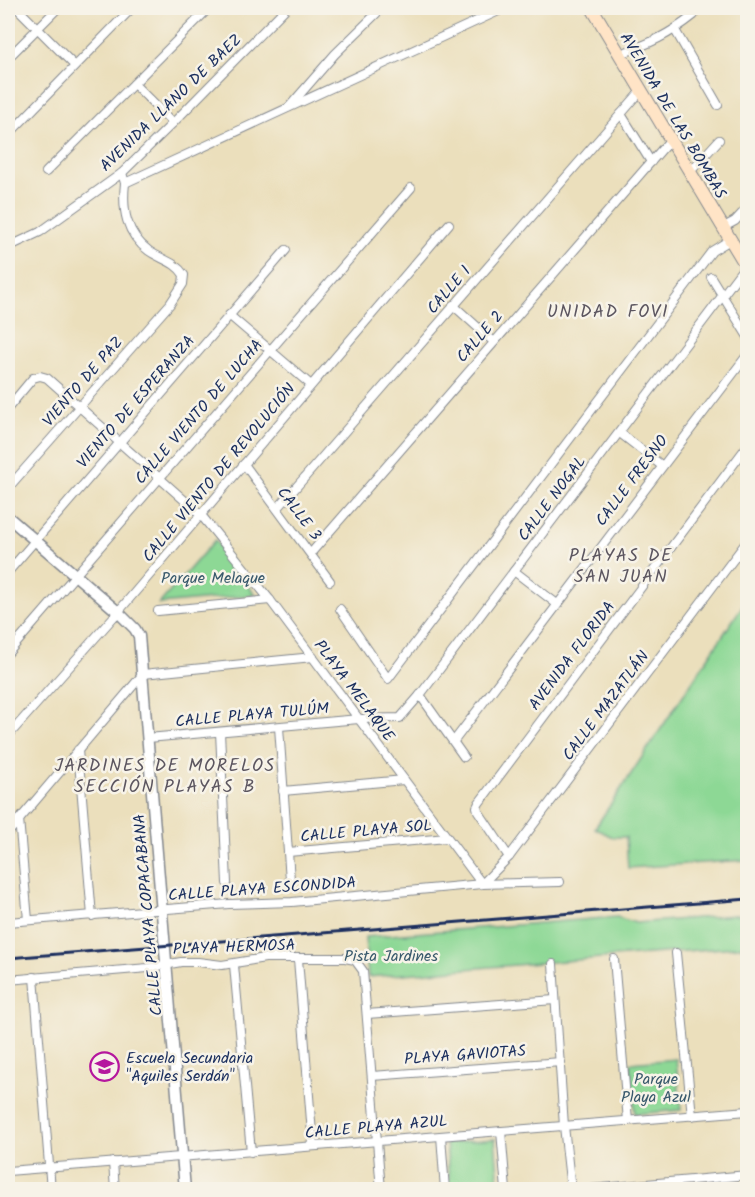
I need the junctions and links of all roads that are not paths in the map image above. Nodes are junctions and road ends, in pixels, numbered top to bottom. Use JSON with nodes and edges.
{"nodes":[{"id":1,"x":16,"y":8,"type":"edge"},
{"id":2,"x":58,"y":8,"type":"edge"},
{"id":3,"x":132,"y":8,"type":"edge"},
{"id":4,"x":209,"y":8,"type":"edge"},
{"id":5,"x":286,"y":8,"type":"edge"},
{"id":6,"x":382,"y":8,"type":"edge"},
{"id":7,"x":505,"y":8,"type":"edge"},
{"id":8,"x":592,"y":8,"type":"edge"},
{"id":9,"x":694,"y":15,"type":"dead end"},
{"id":10,"x":38,"y":28,"type":"junction"},
{"id":11,"x":675,"y":30,"type":"junction"},
{"id":12,"x":620,"y":54,"type":"junction"},
{"id":13,"x":8,"y":58,"type":"edge"},
{"id":14,"x":75,"y":66,"type":"junction"},
{"id":15,"x":134,"y":84,"type":"junction"},
{"id":16,"x":641,"y":91,"type":"junction"},
{"id":17,"x":718,"y":105,"type":"dead end"},
{"id":18,"x":287,"y":110,"type":"junction"},
{"id":19,"x":621,"y":114,"type":"junction"},
{"id":20,"x":174,"y":123,"type":"junction"},
{"id":21,"x":8,"y":135,"type":"edge"},
{"id":22,"x":670,"y":140,"type":"junction"},
{"id":23,"x":719,"y":140,"type":"dead end"},
{"id":24,"x":651,"y":162,"type":"junction"},
{"id":25,"x":46,"y":172,"type":"dead end"},
{"id":26,"x":122,"y":173,"type":"junction"},
{"id":27,"x":689,"y":173,"type":"junction"},
{"id":28,"x":126,"y":183,"type":"junction"},
{"id":29,"x":411,"y":189,"type":"dead end"},
{"id":30,"x":747,"y":207,"type":"edge"},
{"id":31,"x":449,"y":224,"type":"dead end"},
{"id":32,"x":722,"y":228,"type":"junction"},
{"id":33,"x":730,"y":240,"type":"junction"},
{"id":34,"x":8,"y":247,"type":"edge"},
{"id":35,"x":286,"y":250,"type":"dead end"},
{"id":36,"x":747,"y":265,"type":"edge"},
{"id":37,"x":711,"y":277,"type":"dead end"},
{"id":38,"x":722,"y":296,"type":"junction"},
{"id":39,"x":453,"y":305,"type":"junction"},
{"id":40,"x":230,"y":315,"type":"junction"},
{"id":41,"x":747,"y":337,"type":"edge"},
{"id":42,"x":494,"y":342,"type":"junction"},
{"id":43,"x":270,"y":351,"type":"junction"},
{"id":44,"x":747,"y":354,"type":"edge"},
{"id":45,"x":311,"y":386,"type":"junction"},
{"id":46,"x":8,"y":408,"type":"edge"},
{"id":47,"x":78,"y":408,"type":"junction"},
{"id":48,"x":620,"y":433,"type":"junction"},
{"id":49,"x":118,"y":443,"type":"junction"},
{"id":50,"x":747,"y":445,"type":"edge"},
{"id":51,"x":244,"y":464,"type":"junction"},
{"id":52,"x":661,"y":465,"type":"junction"},
{"id":53,"x":159,"y":479,"type":"junction"},
{"id":54,"x":8,"y":488,"type":"edge"},
{"id":55,"x":278,"y":508,"type":"junction"},
{"id":56,"x":201,"y":515,"type":"junction"},
{"id":57,"x":8,"y":517,"type":"edge"},
{"id":58,"x":747,"y":540,"type":"edge"},
{"id":59,"x":35,"y":541,"type":"junction"},
{"id":60,"x":311,"y":553,"type":"junction"},
{"id":61,"x":514,"y":571,"type":"junction"},
{"id":62,"x":8,"y":572,"type":"edge"},
{"id":63,"x":75,"y":574,"type":"junction"},
{"id":64,"x":330,"y":581,"type":"dead end"},
{"id":65,"x":270,"y":600,"type":"junction"},
{"id":66,"x":556,"y":604,"type":"junction"},
{"id":67,"x":340,"y":609,"type":"dead end"},
{"id":68,"x":158,"y":611,"type":"dead end"},
{"id":69,"x":118,"y":612,"type":"junction"},
{"id":70,"x":8,"y":652,"type":"edge"},
{"id":71,"x":313,"y":657,"type":"junction"},
{"id":72,"x":143,"y":674,"type":"junction"},
{"id":73,"x":420,"y":695,"type":"junction"},
{"id":74,"x":359,"y":719,"type":"junction"},
{"id":75,"x":279,"y":727,"type":"junction"},
{"id":76,"x":219,"y":732,"type":"junction"},
{"id":77,"x":8,"y":736,"type":"edge"},
{"id":78,"x":147,"y":738,"type":"junction"},
{"id":79,"x":454,"y":741,"type":"junction"},
{"id":80,"x":78,"y":750,"type":"junction"},
{"id":81,"x":464,"y":757,"type":"dead end"},
{"id":82,"x":404,"y":780,"type":"junction"},
{"id":83,"x":283,"y":791,"type":"junction"},
{"id":84,"x":19,"y":819,"type":"junction"},
{"id":85,"x":8,"y":833,"type":"edge"},
{"id":86,"x":447,"y":838,"type":"junction"},
{"id":87,"x":288,"y":852,"type":"junction"},
{"id":88,"x":509,"y":857,"type":"junction"},
{"id":89,"x":290,"y":880,"type":"dead end"},
{"id":90,"x":560,"y":882,"type":"dead end"},
{"id":91,"x":227,"y":883,"type":"dead end"},
{"id":92,"x":482,"y":884,"type":"junction"},
{"id":93,"x":163,"y":911,"type":"junction"},
{"id":94,"x":93,"y":916,"type":"junction"},
{"id":95,"x":28,"y":920,"type":"junction"},
{"id":96,"x":8,"y":922,"type":"edge"},
{"id":97,"x":745,"y":947,"type":"dead end"},
{"id":98,"x":676,"y":954,"type":"dead end"},
{"id":99,"x":298,"y":959,"type":"junction"},
{"id":100,"x":614,"y":959,"type":"dead end"},
{"id":101,"x":167,"y":964,"type":"junction"},
{"id":102,"x":553,"y":964,"type":"dead end"},
{"id":103,"x":234,"y":965,"type":"junction"},
{"id":104,"x":747,"y":975,"type":"edge"},
{"id":105,"x":34,"y":977,"type":"junction"},
{"id":106,"x":8,"y":980,"type":"edge"},
{"id":107,"x":555,"y":1000,"type":"junction"},
{"id":108,"x":367,"y":1014,"type":"junction"},
{"id":109,"x":561,"y":1062,"type":"junction"},
{"id":110,"x":372,"y":1076,"type":"junction"},
{"id":111,"x":747,"y":1111,"type":"edge"},
{"id":112,"x":692,"y":1116,"type":"junction"},
{"id":113,"x":628,"y":1121,"type":"junction"},
{"id":114,"x":564,"y":1126,"type":"junction"},
{"id":115,"x":501,"y":1131,"type":"junction"},
{"id":116,"x":441,"y":1136,"type":"junction"},
{"id":117,"x":377,"y":1141,"type":"junction"},
{"id":118,"x":313,"y":1146,"type":"junction"},
{"id":119,"x":251,"y":1152,"type":"junction"},
{"id":120,"x":182,"y":1157,"type":"junction"},
{"id":121,"x":113,"y":1162,"type":"junction"},
{"id":122,"x":50,"y":1167,"type":"junction"},
{"id":123,"x":8,"y":1171,"type":"edge"},
{"id":124,"x":747,"y":1175,"type":"edge"},
{"id":125,"x":51,"y":1190,"type":"edge"},
{"id":126,"x":115,"y":1190,"type":"edge"},
{"id":127,"x":185,"y":1190,"type":"edge"},
{"id":128,"x":381,"y":1190,"type":"edge"},
{"id":129,"x":445,"y":1190,"type":"edge"},
{"id":130,"x":506,"y":1190,"type":"edge"},
{"id":131,"x":571,"y":1190,"type":"edge"},
{"id":132,"x":579,"y":1190,"type":"edge"}],
"edges":[{"from":1,"to":10,"type":"street"},
{"from":2,"to":10,"type":"street"},
{"from":3,"to":14,"type":"street"},
{"from":4,"to":15,"type":"street"},
{"from":5,"to":20,"type":"street","name":"AVENIDA LLANO DE BAEZ"},
{"from":6,"to":18,"type":"street"},
{"from":7,"to":18,"type":"street"},
{"from":8,"to":12,"type":"main road","name":"AVENIDA DE LAS BOMBAS"},
{"from":9,"to":11,"type":"street"},
{"from":10,"to":13,"type":"street"},
{"from":10,"to":14,"type":"street"},
{"from":11,"to":12,"type":"street"},
{"from":11,"to":17,"type":"street"},
{"from":12,"to":16,"type":"main road","name":"AVENIDA DE LAS BOMBAS"},
{"from":14,"to":21,"type":"street"},
{"from":15,"to":20,"type":"street"},
{"from":15,"to":25,"type":"street"},
{"from":16,"to":19,"type":"street","name":"CALLE 1"},
{"from":16,"to":22,"type":"main road","name":"AVENIDA DE LAS BOMBAS"},
{"from":18,"to":28,"type":"street"},
{"from":19,"to":24,"type":"street"},
{"from":19,"to":39,"type":"street","name":"CALLE 1"},
{"from":20,"to":26,"type":"street","name":"AVENIDA LLANO DE BAEZ"},
{"from":22,"to":24,"type":"street","name":"CALLE 2"},
{"from":22,"to":27,"type":"main road","name":"AVENIDA DE LAS BOMBAS"},
{"from":23,"to":27,"type":"street"},
{"from":24,"to":42,"type":"street","name":"CALLE 2"},
{"from":26,"to":28,"type":"street"},
{"from":26,"to":34,"type":"street","name":"AVENIDA LLANO DE BAEZ"},
{"from":27,"to":32,"type":"main road","name":"AVENIDA DE LAS BOMBAS"},
{"from":28,"to":47,"type":"street","name":"VIENTO DE PAZ"},
{"from":29,"to":43,"type":"street","name":"CALLE VIENTO DE LUCHA"},
{"from":30,"to":32,"type":"street"},
{"from":31,"to":45,"type":"street","name":"CALLE VIENTO DE REVOLUCIÓN"},
{"from":32,"to":33,"type":"main road","name":"AVENIDA DE LAS BOMBAS"},
{"from":33,"to":36,"type":"main road","name":"AVENIDA DE LAS BOMBAS"},
{"from":33,"to":67,"type":"street"},
{"from":35,"to":40,"type":"street","name":"VIENTO DE ESPERANZA"},
{"from":36,"to":38,"type":"street","name":"CALLE NOGAL"},
{"from":37,"to":38,"type":"street"},
{"from":38,"to":41,"type":"street"},
{"from":38,"to":48,"type":"street","name":"CALLE NOGAL"},
{"from":39,"to":42,"type":"street"},
{"from":39,"to":55,"type":"street","name":"CALLE 1"},
{"from":40,"to":43,"type":"street"},
{"from":40,"to":49,"type":"street","name":"VIENTO DE ESPERANZA"},
{"from":42,"to":60,"type":"street","name":"CALLE 2"},
{"from":43,"to":45,"type":"street"},
{"from":43,"to":53,"type":"street","name":"CALLE VIENTO DE LUCHA"},
{"from":44,"to":52,"type":"street","name":"CALLE FRESNO"},
{"from":45,"to":51,"type":"street","name":"CALLE VIENTO DE REVOLUCIÓN"},
{"from":46,"to":47,"type":"street","name":"PLAYA MELAQUE"},
{"from":47,"to":49,"type":"street","name":"PLAYA MELAQUE"},
{"from":47,"to":54,"type":"street","name":"VIENTO DE PAZ"},
{"from":48,"to":52,"type":"street"},
{"from":48,"to":61,"type":"street","name":"CALLE NOGAL"},
{"from":49,"to":53,"type":"street","name":"PLAYA MELAQUE"},
{"from":49,"to":59,"type":"street","name":"VIENTO DE ESPERANZA"},
{"from":50,"to":88,"type":"street","name":"AVENIDA FLORIDA"},
{"from":51,"to":55,"type":"street","name":"CALLE 3"},
{"from":51,"to":56,"type":"street","name":"CALLE VIENTO DE REVOLUCIÓN"},
{"from":52,"to":66,"type":"street","name":"CALLE FRESNO"},
{"from":53,"to":56,"type":"street","name":"PLAYA MELAQUE"},
{"from":53,"to":63,"type":"street","name":"CALLE VIENTO DE LUCHA"},
{"from":55,"to":60,"type":"street","name":"CALLE 3"},
{"from":56,"to":65,"type":"street","name":"PLAYA MELAQUE"},
{"from":56,"to":69,"type":"street","name":"CALLE VIENTO DE REVOLUCIÓN"},
{"from":57,"to":59,"type":"street","name":"CALLE PLAYA COPACABANA"},
{"from":58,"to":88,"type":"street","name":"CALLE MAZATLÁN"},
{"from":59,"to":62,"type":"street","name":"VIENTO DE ESPERANZA"},
{"from":59,"to":63,"type":"street","name":"CALLE PLAYA COPACABANA"},
{"from":60,"to":64,"type":"street","name":"CALLE 3"},
{"from":61,"to":66,"type":"street"},
{"from":61,"to":73,"type":"street","name":"CALLE NOGAL"},
{"from":63,"to":69,"type":"street","name":"CALLE PLAYA COPACABANA"},
{"from":63,"to":70,"type":"street","name":"CALLE VIENTO DE LUCHA"},
{"from":65,"to":68,"type":"street"},
{"from":65,"to":71,"type":"street","name":"PLAYA MELAQUE"},
{"from":66,"to":79,"type":"street","name":"CALLE FRESNO"},
{"from":69,"to":72,"type":"street","name":"CALLE PLAYA COPACABANA"},
{"from":69,"to":77,"type":"street","name":"CALLE VIENTO DE REVOLUCIÓN"},
{"from":71,"to":72,"type":"street"},
{"from":71,"to":74,"type":"street","name":"PLAYA MELAQUE"},
{"from":72,"to":78,"type":"street","name":"CALLE PLAYA COPACABANA"},
{"from":72,"to":80,"type":"street"},
{"from":73,"to":74,"type":"street","name":"CALLE NOGAL"},
{"from":73,"to":79,"type":"street"},
{"from":74,"to":75,"type":"street","name":"CALLE PLAYA TULÚM"},
{"from":74,"to":82,"type":"street","name":"PLAYA MELAQUE"},
{"from":75,"to":76,"type":"street","name":"CALLE PLAYA TULÚM"},
{"from":75,"to":83,"type":"street"},
{"from":76,"to":78,"type":"street","name":"CALLE PLAYA TULÚM"},
{"from":76,"to":91,"type":"street"},
{"from":78,"to":93,"type":"street","name":"CALLE PLAYA COPACABANA"},
{"from":79,"to":81,"type":"street"},
{"from":80,"to":84,"type":"street"},
{"from":80,"to":94,"type":"street"},
{"from":82,"to":83,"type":"street"},
{"from":82,"to":86,"type":"street","name":"PLAYA MELAQUE"},
{"from":83,"to":87,"type":"street"},
{"from":84,"to":85,"type":"street"},
{"from":84,"to":95,"type":"street"},
{"from":86,"to":87,"type":"street","name":"CALLE PLAYA SOL"},
{"from":86,"to":92,"type":"street","name":"PLAYA MELAQUE"},
{"from":87,"to":89,"type":"street"},
{"from":88,"to":92,"type":"street","name":"CALLE MAZATLÁN"},
{"from":90,"to":92,"type":"street","name":"CALLE PLAYA ESCONDIDA"},
{"from":92,"to":93,"type":"street","name":"CALLE PLAYA ESCONDIDA"},
{"from":93,"to":94,"type":"street","name":"CALLE PLAYA ESCONDIDA"},
{"from":93,"to":101,"type":"street","name":"CALLE PLAYA COPACABANA"},
{"from":94,"to":95,"type":"street","name":"CALLE PLAYA ESCONDIDA"},
{"from":95,"to":96,"type":"street","name":"CALLE PLAYA ESCONDIDA"},
{"from":97,"to":104,"type":"street"},
{"from":98,"to":112,"type":"street"},
{"from":99,"to":103,"type":"street","name":"PLAYA HERMOSA"},
{"from":99,"to":108,"type":"street","name":"PLAYA HERMOSA"},
{"from":99,"to":118,"type":"street"},
{"from":100,"to":113,"type":"street"},
{"from":101,"to":103,"type":"street","name":"PLAYA HERMOSA"},
{"from":101,"to":105,"type":"street","name":"PLAYA HERMOSA"},
{"from":101,"to":120,"type":"street","name":"CALLE PLAYA COPACABANA"},
{"from":102,"to":107,"type":"street"},
{"from":103,"to":119,"type":"street"},
{"from":105,"to":106,"type":"street","name":"PLAYA HERMOSA"},
{"from":105,"to":122,"type":"street"},
{"from":107,"to":108,"type":"street"},
{"from":107,"to":109,"type":"street"},
{"from":108,"to":110,"type":"street"},
{"from":109,"to":110,"type":"street","name":"PLAYA GAVIOTAS"},
{"from":109,"to":114,"type":"street"},
{"from":110,"to":117,"type":"street"},
{"from":111,"to":112,"type":"street","name":"CALLE PLAYA AZUL"},
{"from":112,"to":113,"type":"street","name":"CALLE PLAYA AZUL"},
{"from":113,"to":114,"type":"street","name":"CALLE PLAYA AZUL"},
{"from":114,"to":115,"type":"street","name":"CALLE PLAYA AZUL"},
{"from":114,"to":131,"type":"street"},
{"from":115,"to":116,"type":"street","name":"CALLE PLAYA AZUL"},
{"from":115,"to":130,"type":"street"},
{"from":116,"to":117,"type":"street","name":"CALLE PLAYA AZUL"},
{"from":116,"to":129,"type":"street"},
{"from":117,"to":118,"type":"street","name":"CALLE PLAYA AZUL"},
{"from":117,"to":128,"type":"street"},
{"from":118,"to":119,"type":"street","name":"CALLE PLAYA AZUL"},
{"from":119,"to":120,"type":"street","name":"CALLE PLAYA AZUL"},
{"from":120,"to":121,"type":"street","name":"CALLE PLAYA AZUL"},
{"from":120,"to":127,"type":"street","name":"CALLE PLAYA COPACABANA"},
{"from":121,"to":122,"type":"street","name":"CALLE PLAYA AZUL"},
{"from":121,"to":126,"type":"street"},
{"from":122,"to":123,"type":"street","name":"CALLE PLAYA AZUL"},
{"from":122,"to":125,"type":"street"},
{"from":124,"to":132,"type":"street"}]}
